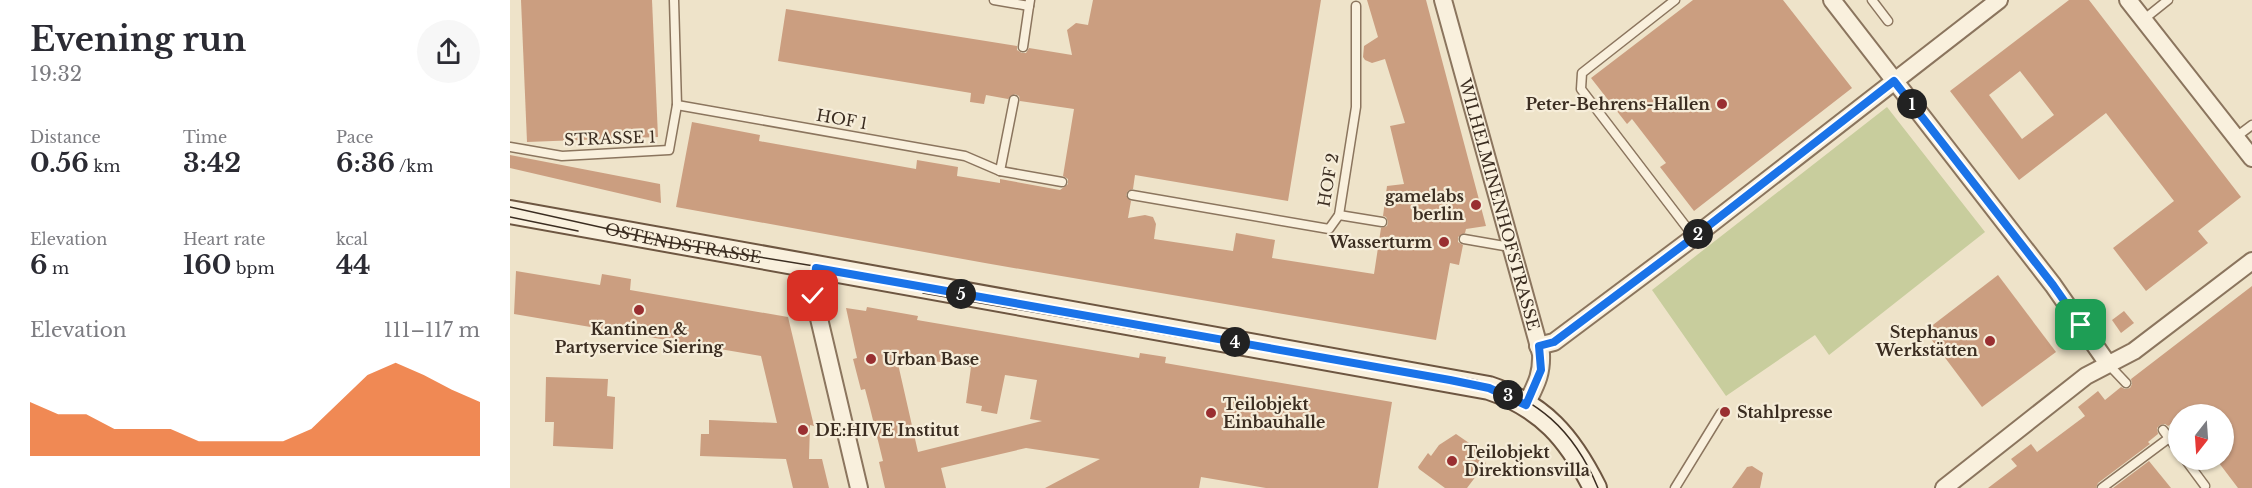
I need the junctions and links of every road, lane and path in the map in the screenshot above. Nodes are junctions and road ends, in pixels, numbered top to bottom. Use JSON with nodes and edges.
{"nodes":[{"id":1,"x":674,"y":0,"type":"edge"},
{"id":2,"x":994,"y":0,"type":"edge"},
{"id":3,"x":1443,"y":0,"type":"edge"},
{"id":4,"x":1675,"y":0,"type":"edge"},
{"id":5,"x":1832,"y":0,"type":"edge"},
{"id":6,"x":1872,"y":0,"type":"edge"},
{"id":7,"x":1999,"y":0,"type":"edge"},
{"id":8,"x":2128,"y":0,"type":"edge"},
{"id":9,"x":2168,"y":0,"type":"edge"},
{"id":10,"x":1030,"y":3,"type":"edge"},
{"id":11,"x":1356,"y":6,"type":"dead end"},
{"id":12,"x":2143,"y":20,"type":"junction"},
{"id":13,"x":1888,"y":21,"type":"dead end"},
{"id":14,"x":1023,"y":47,"type":"dead end"},
{"id":15,"x":1894,"y":81,"type":"junction"},
{"id":16,"x":1014,"y":100,"type":"dead end"},
{"id":17,"x":676,"y":105,"type":"junction"},
{"id":18,"x":2252,"y":125,"type":"edge"},
{"id":19,"x":2236,"y":137,"type":"junction"},
{"id":20,"x":510,"y":147,"type":"edge"},
{"id":21,"x":2252,"y":158,"type":"edge"},
{"id":22,"x":1000,"y":171,"type":"junction"},
{"id":23,"x":1062,"y":182,"type":"dead end"},
{"id":24,"x":1132,"y":195,"type":"dead end"},
{"id":25,"x":510,"y":212,"type":"edge"},
{"id":26,"x":1339,"y":215,"type":"junction"},
{"id":27,"x":1382,"y":222,"type":"dead end"},
{"id":28,"x":1694,"y":237,"type":"junction"},
{"id":29,"x":1464,"y":239,"type":"dead end"},
{"id":30,"x":1510,"y":247,"type":"junction"},
{"id":31,"x":2252,"y":261,"type":"edge"},
{"id":32,"x":816,"y":268,"type":"junction"},
{"id":33,"x":1539,"y":346,"type":"junction"},
{"id":34,"x":2108,"y":364,"type":"junction"},
{"id":35,"x":2126,"y":383,"type":"dead end"},
{"id":36,"x":1526,"y":405,"type":"junction"},
{"id":37,"x":1721,"y":413,"type":"dead end"},
{"id":38,"x":2168,"y":437,"type":"edge"},
{"id":39,"x":2193,"y":470,"type":"edge"},
{"id":40,"x":2205,"y":486,"type":"dead end"},
{"id":41,"x":859,"y":488,"type":"edge"},
{"id":42,"x":1595,"y":488,"type":"edge"},
{"id":43,"x":1675,"y":488,"type":"edge"},
{"id":44,"x":1944,"y":488,"type":"edge"},
{"id":45,"x":2102,"y":488,"type":"edge"}],
"edges":[{"from":1,"to":17,"type":"lane","name":"STRASSE 1"},
{"from":2,"to":10,"type":"lane"},
{"from":3,"to":30,"type":"street","name":"WILHELMINENHOFSTRASSE"},
{"from":4,"to":28,"type":"lane"},
{"from":5,"to":15,"type":"street"},
{"from":6,"to":13,"type":"lane"},
{"from":7,"to":15,"type":"street"},
{"from":8,"to":12,"type":"street"},
{"from":9,"to":12,"type":"lane"},
{"from":10,"to":14,"type":"lane"},
{"from":11,"to":26,"type":"lane","name":"HOF 2"},
{"from":12,"to":19,"type":"street"},
{"from":15,"to":28,"type":"street"},
{"from":15,"to":34,"type":"street"},
{"from":16,"to":22,"type":"lane"},
{"from":17,"to":20,"type":"lane","name":"STRASSE 1"},
{"from":17,"to":22,"type":"lane","name":"HOF 1"},
{"from":18,"to":19,"type":"lane"},
{"from":19,"to":21,"type":"street"},
{"from":22,"to":23,"type":"lane","name":"HOF 1"},
{"from":24,"to":26,"type":"lane","name":"HOF 2"},
{"from":25,"to":32,"type":"street","name":"OSTENDSTRASSE"},
{"from":26,"to":27,"type":"lane"},
{"from":28,"to":33,"type":"street"},
{"from":29,"to":30,"type":"lane"},
{"from":30,"to":33,"type":"street","name":"WILHELMINENHOFSTRASSE"},
{"from":31,"to":34,"type":"street"},
{"from":32,"to":36,"type":"street","name":"OSTENDSTRASSE"},
{"from":32,"to":41,"type":"street"},
{"from":33,"to":36,"type":"street","name":"WILHELMINENHOFSTRASSE"},
{"from":34,"to":35,"type":"lane"},
{"from":34,"to":44,"type":"street"},
{"from":36,"to":42,"type":"street"},
{"from":37,"to":43,"type":"lane"},
{"from":38,"to":45,"type":"lane"},
{"from":39,"to":40,"type":"lane"}]}
